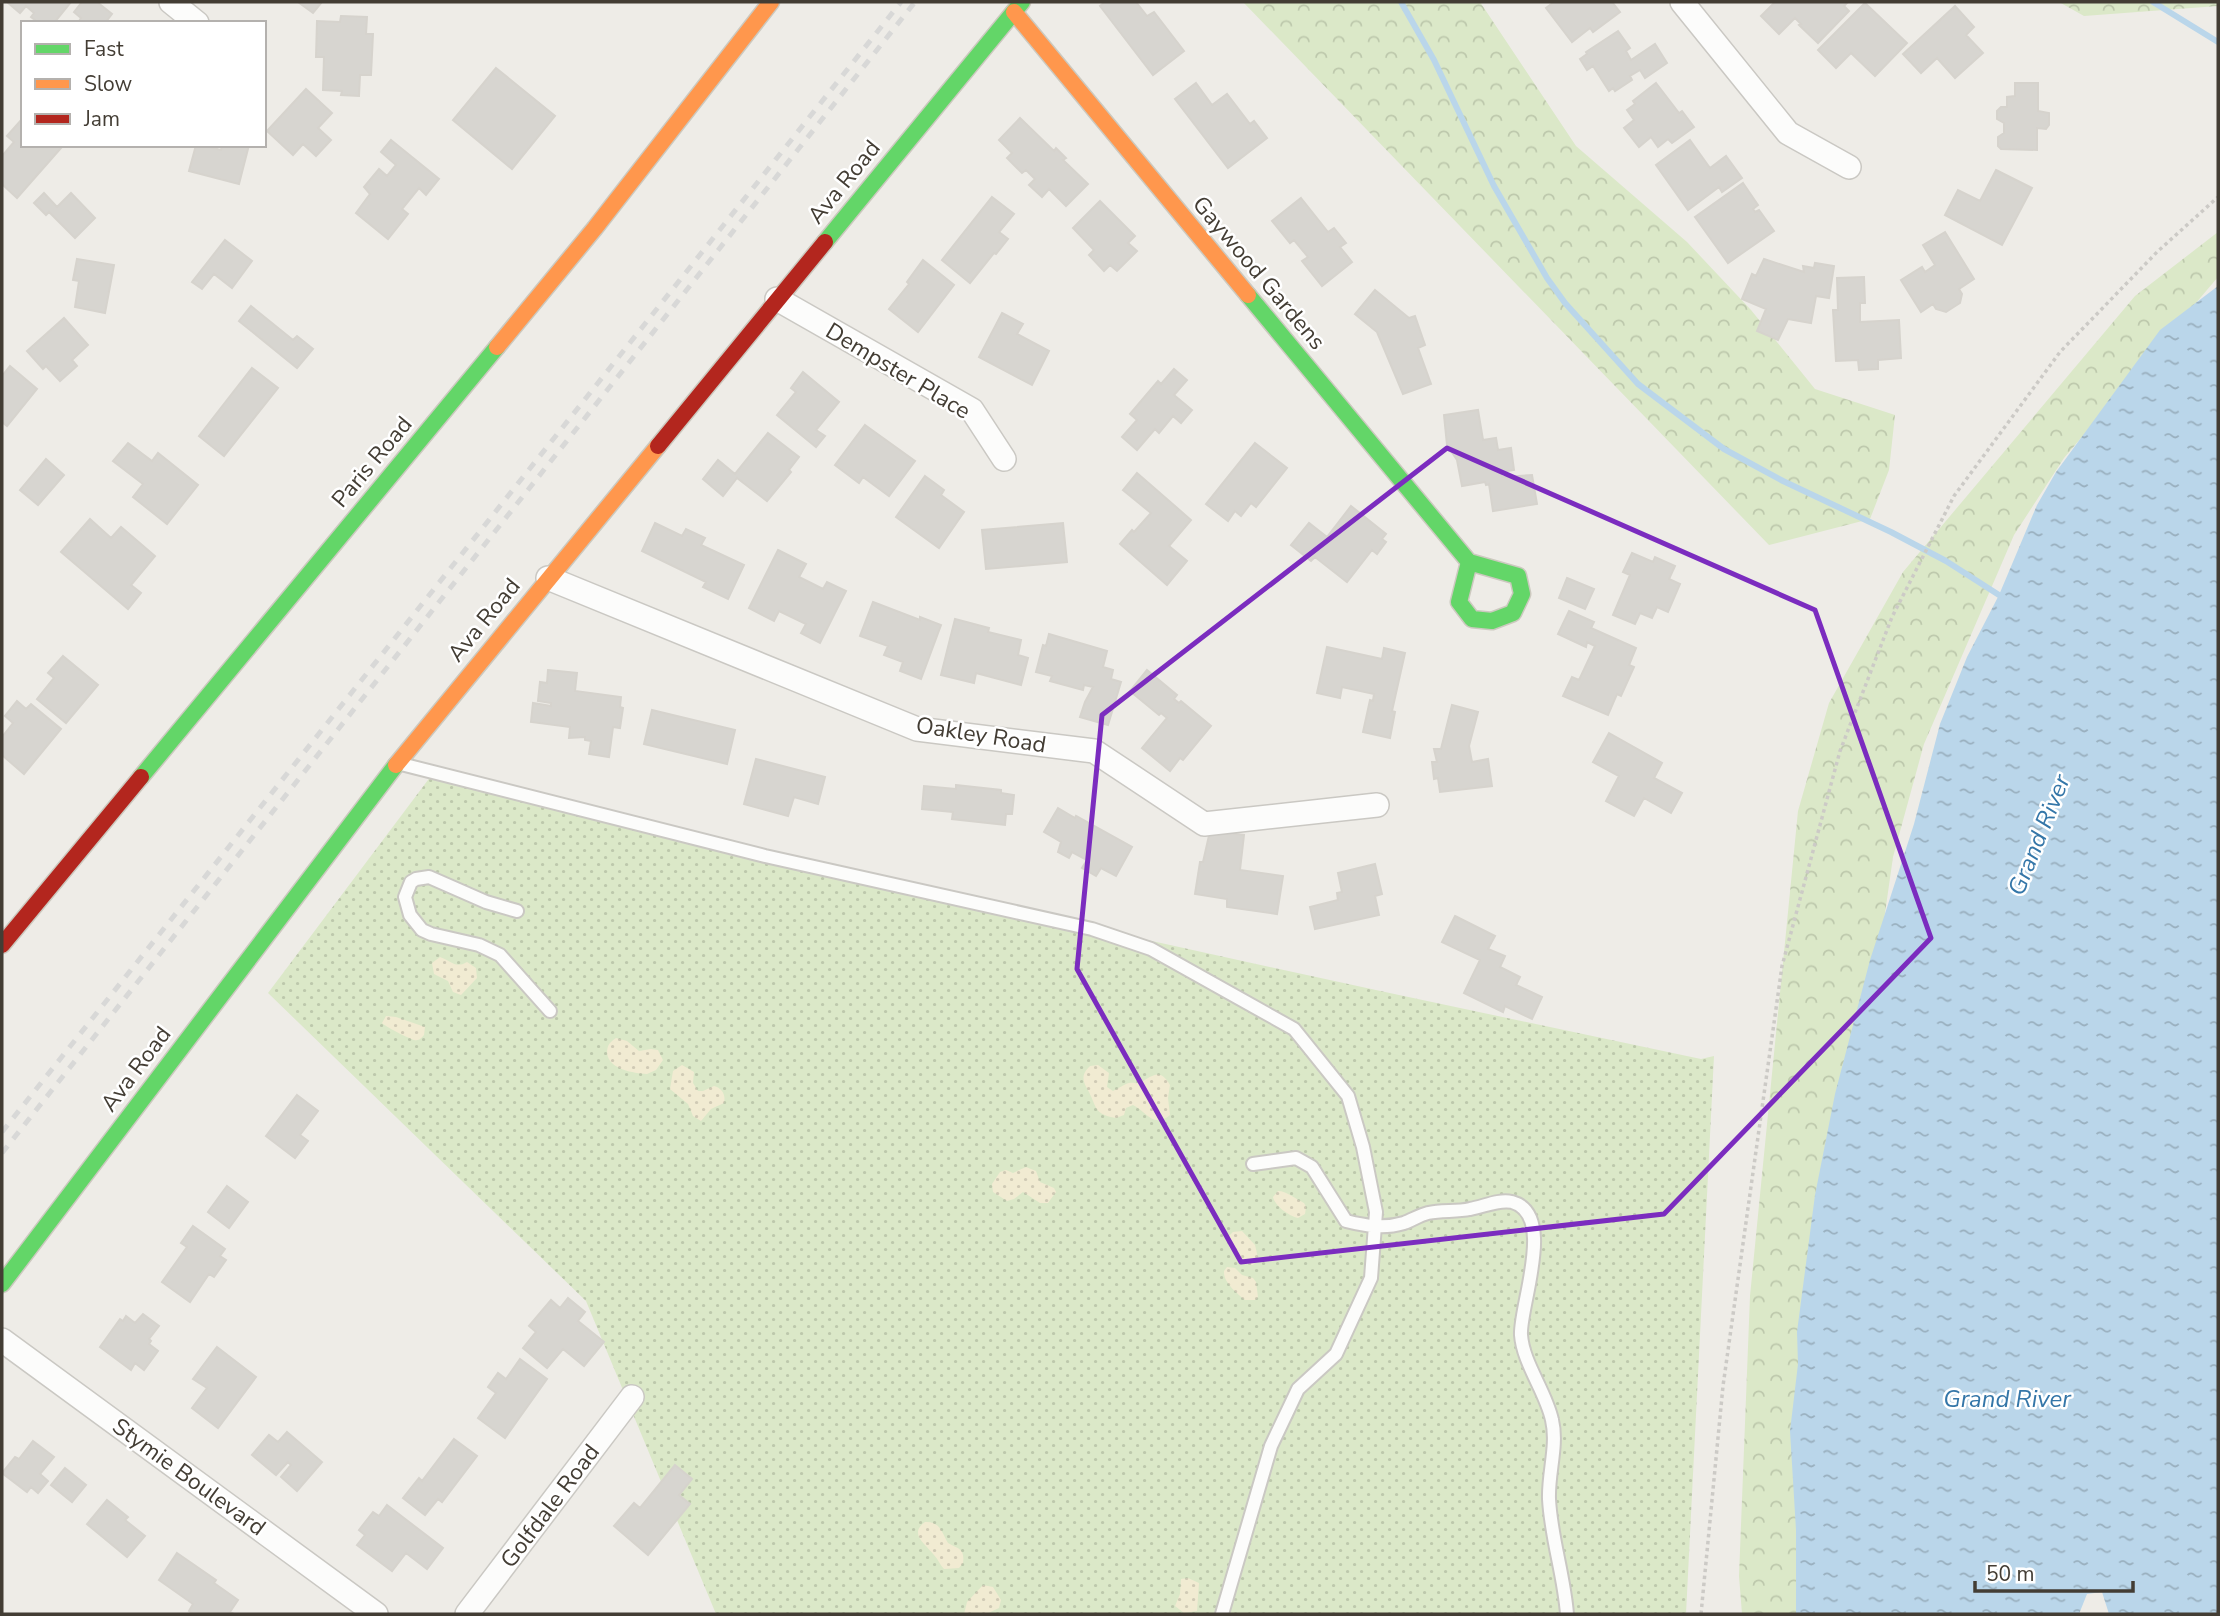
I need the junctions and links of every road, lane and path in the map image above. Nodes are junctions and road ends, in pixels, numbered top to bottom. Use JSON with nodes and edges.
{"nodes":[{"id":1,"x":171,"y":2,"type":"edge"},
{"id":2,"x":771,"y":2,"type":"edge"},
{"id":3,"x":1682,"y":2,"type":"edge"},
{"id":4,"x":1018,"y":7,"type":"edge"},
{"id":5,"x":195,"y":21,"type":"edge"},
{"id":6,"x":1849,"y":167,"type":"dead end"},
{"id":7,"x":2218,"y":197,"type":"edge"},
{"id":8,"x":777,"y":299,"type":"junction"},
{"id":9,"x":1004,"y":459,"type":"dead end"},
{"id":10,"x":1469,"y":562,"type":"dead end"},
{"id":11,"x":548,"y":578,"type":"junction"},
{"id":12,"x":398,"y":763,"type":"junction"},
{"id":13,"x":1377,"y":805,"type":"dead end"},
{"id":14,"x":517,"y":911,"type":"dead end"},
{"id":15,"x":2,"y":945,"type":"edge"},
{"id":16,"x":550,"y":1012,"type":"dead end"},
{"id":17,"x":1253,"y":1164,"type":"dead end"},
{"id":18,"x":1375,"y":1226,"type":"junction"},
{"id":19,"x":2,"y":1284,"type":"edge"},
{"id":20,"x":2,"y":1340,"type":"edge"},
{"id":21,"x":632,"y":1397,"type":"dead end"},
{"id":22,"x":376,"y":1614,"type":"edge"},
{"id":23,"x":467,"y":1614,"type":"edge"},
{"id":24,"x":1222,"y":1614,"type":"edge"},
{"id":25,"x":1567,"y":1614,"type":"edge"},
{"id":26,"x":1701,"y":1614,"type":"edge"}],
"edges":[{"from":1,"to":5,"type":"street"},
{"from":2,"to":15,"type":"street","name":"Paris Road"},
{"from":3,"to":6,"type":"street"},
{"from":4,"to":8,"type":"street","name":"Ava Road"},
{"from":4,"to":10,"type":"street","name":"Gaywood Gardens"},
{"from":7,"to":26,"type":"path"},
{"from":8,"to":9,"type":"street","name":"Dempster Place"},
{"from":8,"to":11,"type":"street","name":"Ava Road"},
{"from":11,"to":12,"type":"street","name":"Ava Road"},
{"from":11,"to":13,"type":"street","name":"Oakley Road"},
{"from":12,"to":18,"type":"lane"},
{"from":12,"to":19,"type":"street","name":"Ava Road"},
{"from":14,"to":16,"type":"lane"},
{"from":17,"to":18,"type":"lane"},
{"from":18,"to":24,"type":"lane"},
{"from":18,"to":25,"type":"lane"},
{"from":20,"to":22,"type":"street","name":"Stymie Boulevard"},
{"from":21,"to":23,"type":"street","name":"Golfdale Road"}]}
